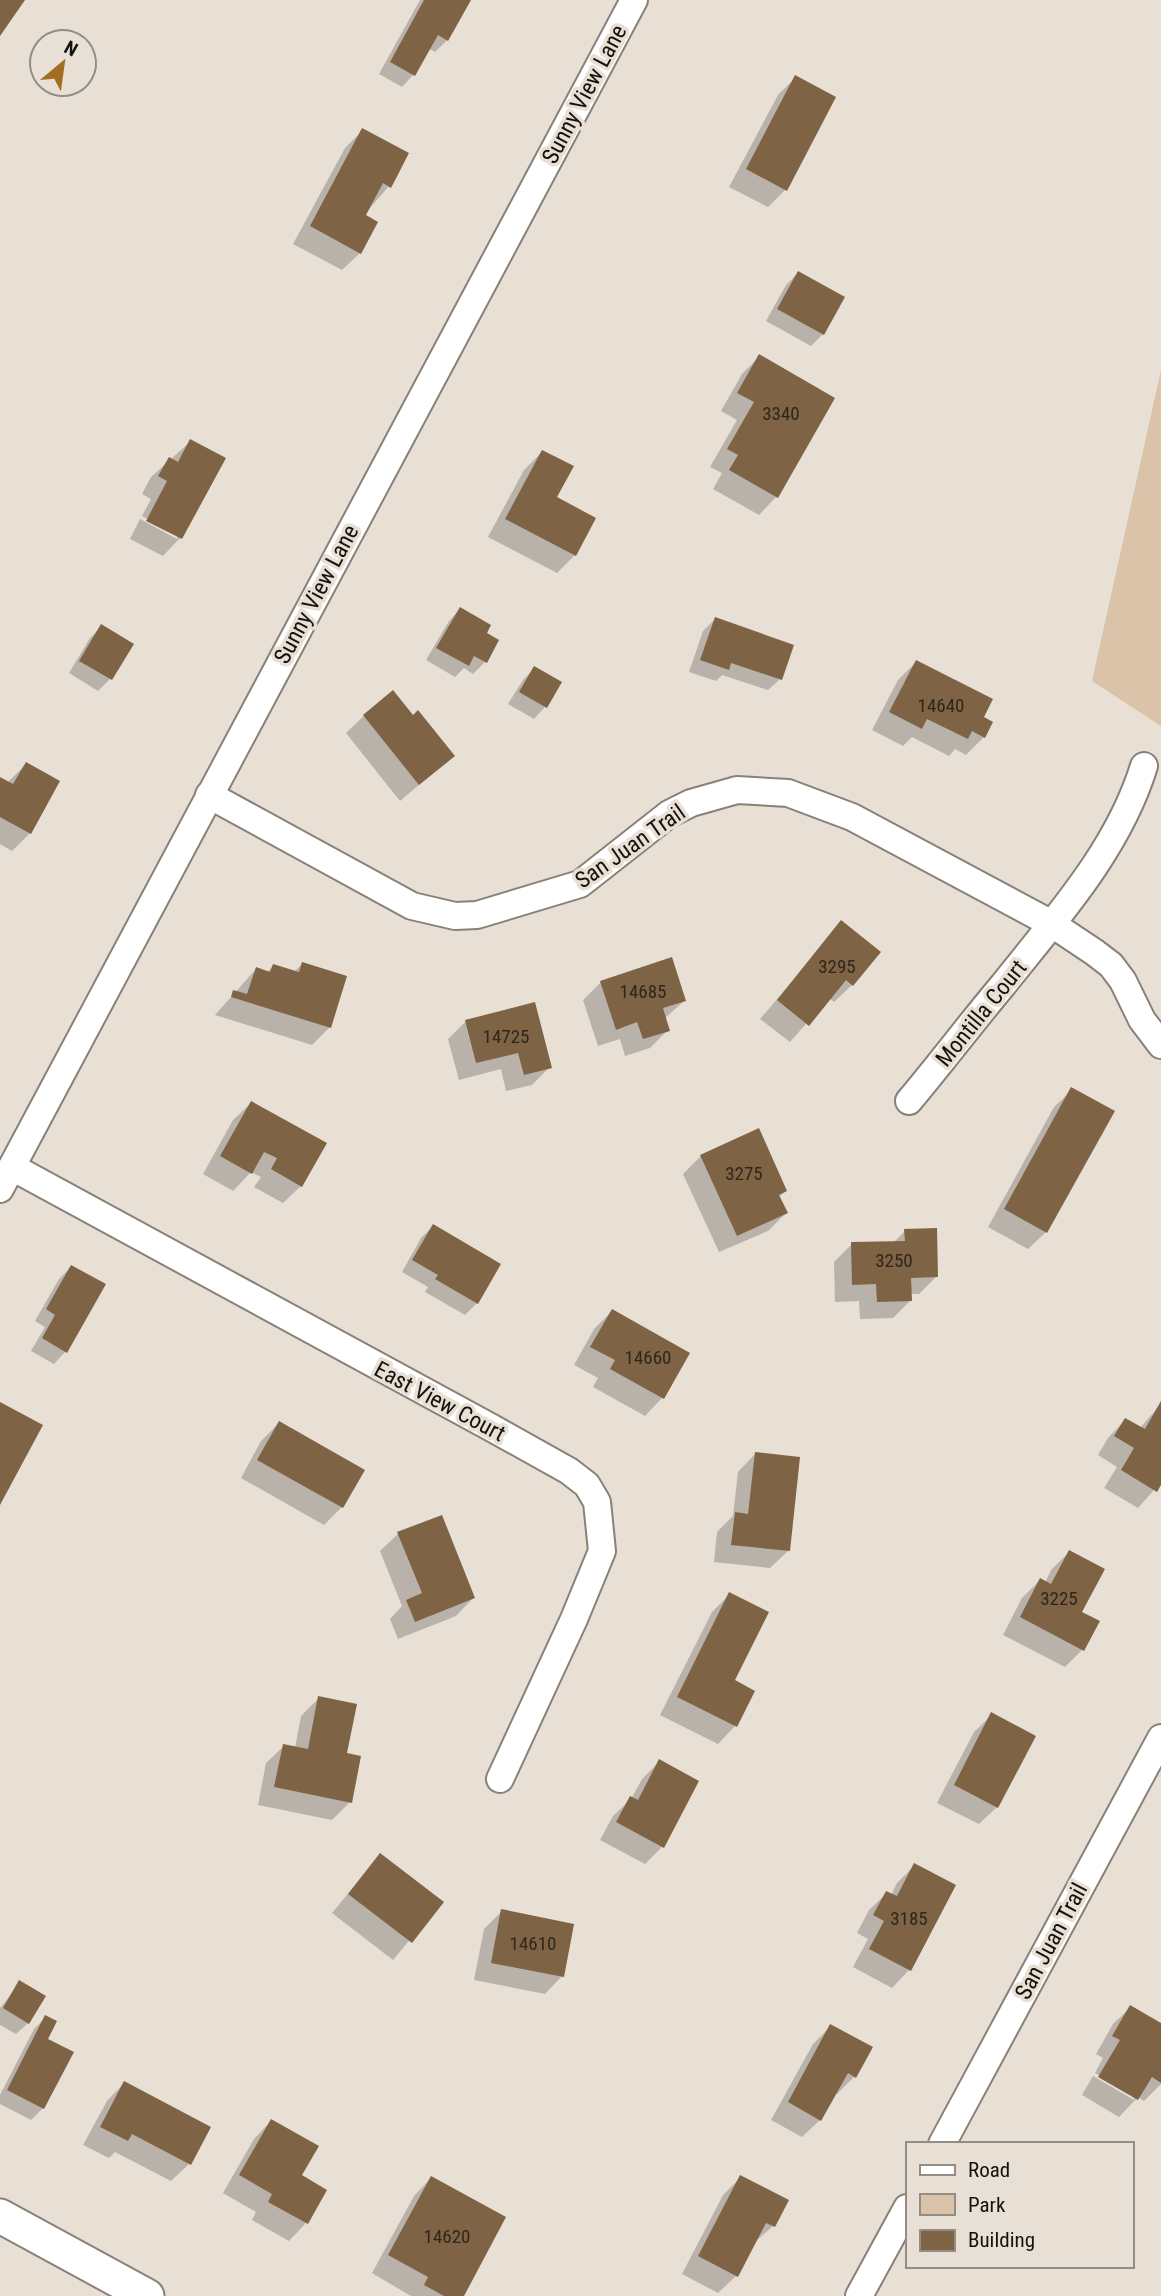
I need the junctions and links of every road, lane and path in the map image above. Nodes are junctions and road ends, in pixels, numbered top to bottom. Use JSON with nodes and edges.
{"nodes":[{"id":1,"x":634,"y":0,"type":"edge"},
{"id":2,"x":1144,"y":766,"type":"dead end"},
{"id":3,"x":209,"y":795,"type":"junction"},
{"id":4,"x":1052,"y":924,"type":"junction"},
{"id":5,"x":1161,"y":1045,"type":"edge"},
{"id":6,"x":909,"y":1101,"type":"dead end"},
{"id":7,"x":6,"y":1178,"type":"edge"},
{"id":8,"x":1161,"y":1738,"type":"edge"},
{"id":9,"x":500,"y":1779,"type":"dead end"},
{"id":10,"x":943,"y":2142,"type":"edge"},
{"id":11,"x":906,"y":2210,"type":"edge"},
{"id":12,"x":0,"y":2216,"type":"edge"},
{"id":13,"x":147,"y":2296,"type":"edge"},
{"id":14,"x":859,"y":2296,"type":"edge"}],
"edges":[{"from":1,"to":3,"type":"street","name":"Sunny View Lane"},
{"from":2,"to":4,"type":"street","name":"Montilla Court"},
{"from":3,"to":4,"type":"street","name":"San Juan Trail"},
{"from":3,"to":7,"type":"street","name":"Sunny View Lane"},
{"from":4,"to":5,"type":"street","name":"San Juan Trail"},
{"from":4,"to":6,"type":"street","name":"Montilla Court"},
{"from":7,"to":9,"type":"street","name":"East View Court"},
{"from":8,"to":10,"type":"street","name":"San Juan Trail"},
{"from":11,"to":14,"type":"street"},
{"from":12,"to":13,"type":"street"}]}
